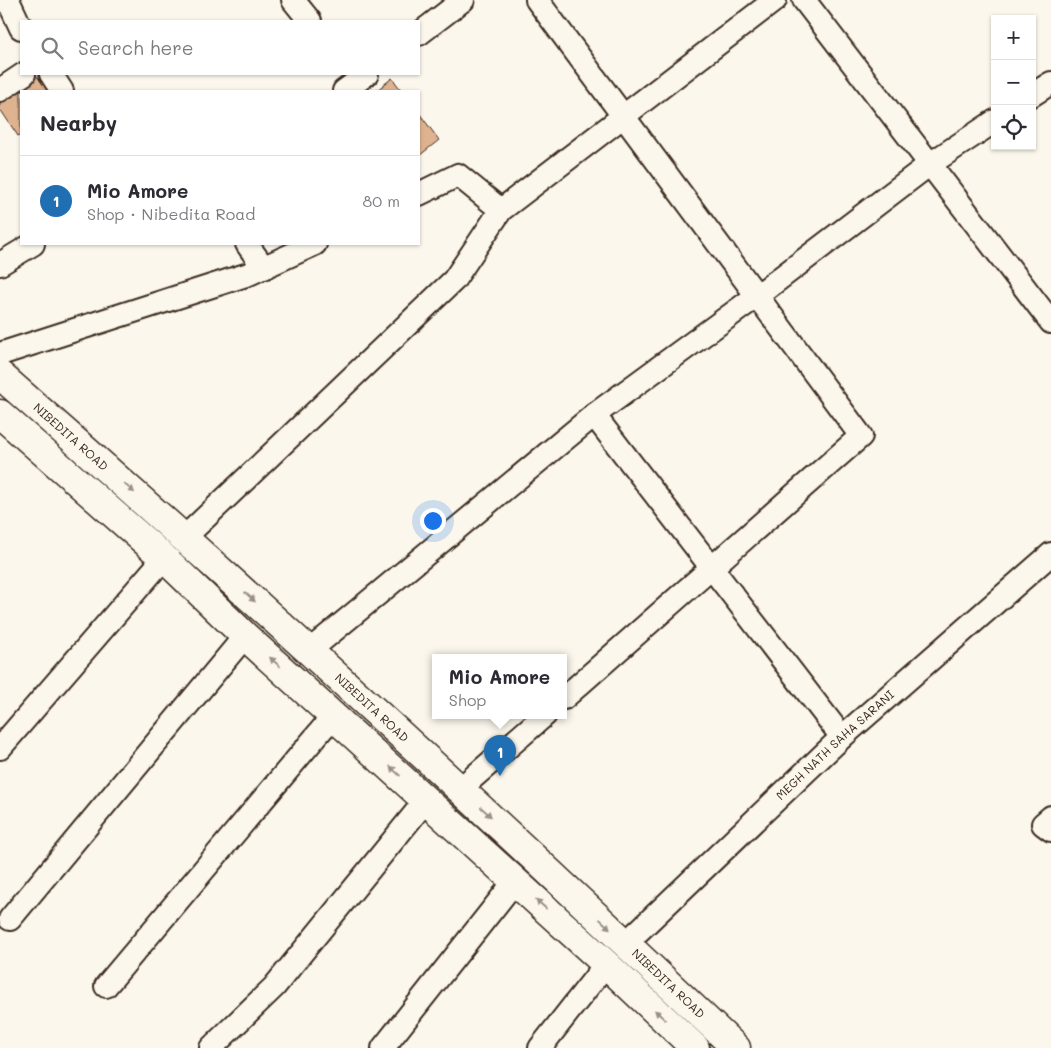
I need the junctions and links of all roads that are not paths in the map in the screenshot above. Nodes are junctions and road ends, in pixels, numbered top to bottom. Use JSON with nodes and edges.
{"nodes":[{"id":1,"x":8,"y":0,"type":"edge"},
{"id":2,"x":293,"y":0,"type":"edge"},
{"id":3,"x":463,"y":0,"type":"edge"},
{"id":4,"x":537,"y":0,"type":"edge"},
{"id":5,"x":775,"y":0,"type":"edge"},
{"id":6,"x":804,"y":0,"type":"edge"},
{"id":7,"x":309,"y":20,"type":"edge"},
{"id":8,"x":20,"y":26,"type":"edge"},
{"id":9,"x":420,"y":33,"type":"edge"},
{"id":10,"x":22,"y":75,"type":"edge"},
{"id":11,"x":52,"y":75,"type":"edge"},
{"id":12,"x":1051,"y":83,"type":"edge"},
{"id":13,"x":0,"y":90,"type":"edge"},
{"id":14,"x":61,"y":90,"type":"edge"},
{"id":15,"x":1036,"y":93,"type":"edge"},
{"id":16,"x":624,"y":116,"type":"junction"},
{"id":17,"x":991,"y":124,"type":"edge"},
{"id":18,"x":930,"y":164,"type":"junction"},
{"id":19,"x":420,"y":194,"type":"edge"},
{"id":20,"x":501,"y":210,"type":"junction"},
{"id":21,"x":31,"y":245,"type":"edge"},
{"id":22,"x":249,"y":245,"type":"edge"},
{"id":23,"x":313,"y":245,"type":"edge"},
{"id":24,"x":0,"y":264,"type":"edge"},
{"id":25,"x":264,"y":268,"type":"junction"},
{"id":26,"x":758,"y":295,"type":"junction"},
{"id":27,"x":1051,"y":322,"type":"edge"},
{"id":28,"x":0,"y":354,"type":"edge"},
{"id":29,"x":0,"y":375,"type":"edge"},
{"id":30,"x":0,"y":414,"type":"edge"},
{"id":31,"x":594,"y":415,"type":"junction"},
{"id":32,"x":185,"y":537,"type":"junction"},
{"id":33,"x":1051,"y":554,"type":"edge"},
{"id":34,"x":164,"y":558,"type":"junction"},
{"id":35,"x":712,"y":569,"type":"junction"},
{"id":36,"x":245,"y":636,"type":"junction"},
{"id":37,"x":309,"y":650,"type":"junction"},
{"id":38,"x":567,"y":695,"type":"edge"},
{"id":39,"x":334,"y":715,"type":"junction"},
{"id":40,"x":540,"y":719,"type":"edge"},
{"id":41,"x":842,"y":737,"type":"junction"},
{"id":42,"x":0,"y":748,"type":"edge"},
{"id":43,"x":461,"y":788,"type":"junction"},
{"id":44,"x":426,"y":800,"type":"junction"},
{"id":45,"x":1051,"y":817,"type":"edge"},
{"id":46,"x":1051,"y":830,"type":"edge"},
{"id":47,"x":536,"y":859,"type":"junction"},
{"id":48,"x":515,"y":881,"type":"junction"},
{"id":49,"x":10,"y":919,"type":"dead end"},
{"id":50,"x":626,"y":943,"type":"junction"},
{"id":51,"x":606,"y":964,"type":"junction"},
{"id":52,"x":106,"y":986,"type":"dead end"},
{"id":53,"x":211,"y":1048,"type":"edge"},
{"id":54,"x":384,"y":1048,"type":"edge"},
{"id":55,"x":540,"y":1048,"type":"edge"},
{"id":56,"x":695,"y":1048,"type":"edge"},
{"id":57,"x":736,"y":1048,"type":"edge"}],
"edges":[{"from":1,"to":8,"type":"street"},
{"from":2,"to":7,"type":"street"},
{"from":3,"to":9,"type":"street"},
{"from":4,"to":16,"type":"street"},
{"from":5,"to":16,"type":"street"},
{"from":6,"to":18,"type":"street"},
{"from":10,"to":13,"type":"street"},
{"from":11,"to":14,"type":"street"},
{"from":12,"to":15,"type":"street"},
{"from":16,"to":20,"type":"street"},
{"from":16,"to":26,"type":"street"},
{"from":17,"to":18,"type":"street"},
{"from":18,"to":26,"type":"street"},
{"from":18,"to":27,"type":"street"},
{"from":19,"to":20,"type":"street"},
{"from":20,"to":32,"type":"street"},
{"from":21,"to":24,"type":"street"},
{"from":22,"to":25,"type":"street"},
{"from":23,"to":25,"type":"street"},
{"from":25,"to":28,"type":"street"},
{"from":26,"to":31,"type":"street"},
{"from":26,"to":35,"type":"street"},
{"from":29,"to":32,"type":"street","name":"NIBEDITA ROAD","one_way":true},
{"from":30,"to":34,"type":"street"},
{"from":31,"to":35,"type":"street"},
{"from":31,"to":37,"type":"street"},
{"from":32,"to":34,"type":"street"},
{"from":32,"to":37,"type":"street","name":"NIBEDITA ROAD","one_way":true},
{"from":33,"to":41,"type":"street","name":"MEGH NATH SAHA SARANI"},
{"from":34,"to":36,"type":"street"},
{"from":34,"to":42,"type":"street"},
{"from":35,"to":38,"type":"street"},
{"from":35,"to":41,"type":"street"},
{"from":39,"to":36,"type":"street","one_way":true},
{"from":36,"to":49,"type":"street"},
{"from":37,"to":43,"type":"street","name":"NIBEDITA ROAD"},
{"from":44,"to":39,"type":"street","one_way":true},
{"from":39,"to":52,"type":"street"},
{"from":40,"to":43,"type":"street"},
{"from":41,"to":50,"type":"street","name":"MEGH NATH SAHA SARANI"},
{"from":43,"to":47,"type":"street","name":"NIBEDITA ROAD","one_way":true},
{"from":44,"to":48,"type":"street"},
{"from":44,"to":53,"type":"street"},
{"from":45,"to":46,"type":"street"},
{"from":47,"to":48,"type":"street"},
{"from":47,"to":50,"type":"street","name":"NIBEDITA ROAD","one_way":true},
{"from":51,"to":48,"type":"street","one_way":true},
{"from":48,"to":54,"type":"street"},
{"from":50,"to":51,"type":"street"},
{"from":50,"to":57,"type":"street","name":"NIBEDITA ROAD"},
{"from":51,"to":55,"type":"street"},
{"from":56,"to":51,"type":"street","one_way":true}]}
